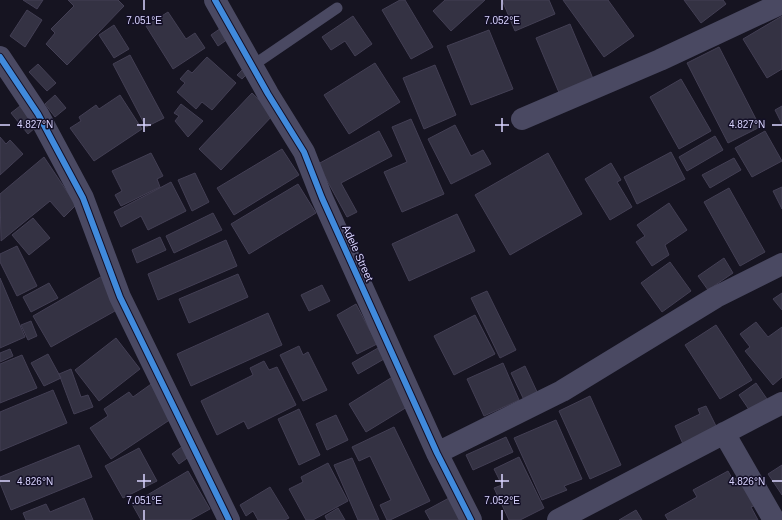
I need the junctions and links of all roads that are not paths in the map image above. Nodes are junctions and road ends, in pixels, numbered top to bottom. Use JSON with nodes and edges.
{"nodes":[{"id":1,"x":215,"y":0,"type":"edge"},
{"id":2,"x":782,"y":3,"type":"edge"},
{"id":3,"x":336,"y":8,"type":"dead end"},
{"id":4,"x":0,"y":57,"type":"edge"},
{"id":5,"x":252,"y":66,"type":"junction"},
{"id":6,"x":522,"y":119,"type":"dead end"},
{"id":7,"x":782,"y":264,"type":"edge"},
{"id":8,"x":782,"y":403,"type":"edge"},
{"id":9,"x":724,"y":433,"type":"junction"},
{"id":10,"x":437,"y":453,"type":"junction"},
{"id":11,"x":229,"y":520,"type":"edge"},
{"id":12,"x":471,"y":520,"type":"edge"},
{"id":13,"x":558,"y":520,"type":"edge"},
{"id":14,"x":774,"y":520,"type":"edge"}],
"edges":[{"from":1,"to":5,"type":"street","name":"Adele Street"},
{"from":2,"to":6,"type":"street"},
{"from":3,"to":5,"type":"lane"},
{"from":4,"to":11,"type":"street"},
{"from":5,"to":10,"type":"street","name":"Adele Street"},
{"from":7,"to":10,"type":"street"},
{"from":8,"to":9,"type":"street"},
{"from":9,"to":13,"type":"street"},
{"from":9,"to":14,"type":"street"},
{"from":10,"to":12,"type":"street","name":"Adele Street"}]}
